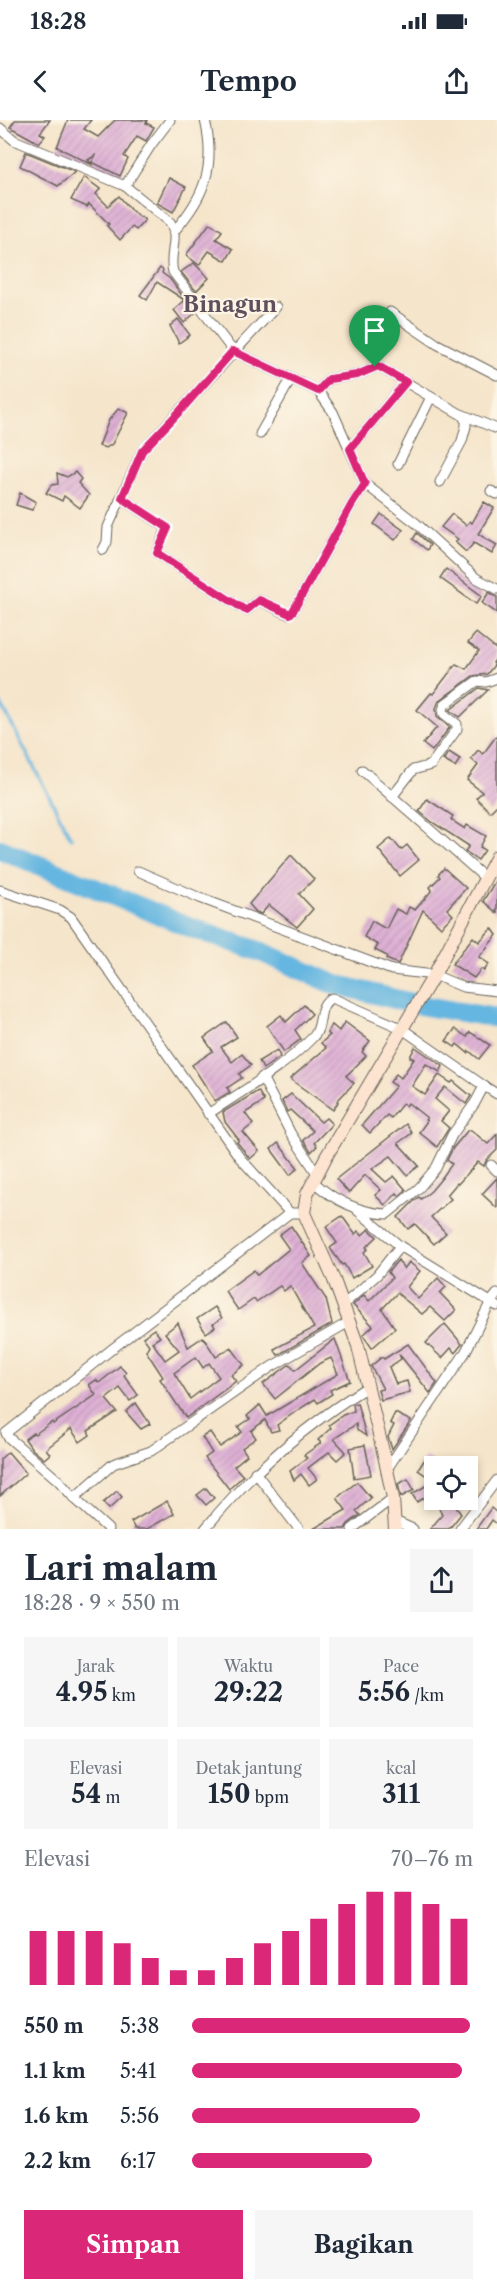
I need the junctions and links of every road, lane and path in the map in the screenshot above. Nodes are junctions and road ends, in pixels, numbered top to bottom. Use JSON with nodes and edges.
{"nodes":[{"id":1,"x":170,"y":120,"type":"edge"},
{"id":2,"x":205,"y":120,"type":"edge"},
{"id":3,"x":0,"y":128,"type":"edge"},
{"id":4,"x":125,"y":186,"type":"junction"},
{"id":5,"x":175,"y":230,"type":"junction"},
{"id":6,"x":276,"y":306,"type":"dead end"},
{"id":7,"x":390,"y":312,"type":"dead end"},
{"id":8,"x":233,"y":351,"type":"junction"},
{"id":9,"x":497,"y":375,"type":"edge"},
{"id":10,"x":291,"y":379,"type":"junction"},
{"id":11,"x":406,"y":382,"type":"junction"},
{"id":12,"x":318,"y":391,"type":"junction"},
{"id":13,"x":431,"y":397,"type":"junction"},
{"id":14,"x":459,"y":413,"type":"junction"},
{"id":15,"x":497,"y":429,"type":"edge"},
{"id":16,"x":260,"y":434,"type":"dead end"},
{"id":17,"x":350,"y":449,"type":"junction"},
{"id":18,"x":398,"y":464,"type":"dead end"},
{"id":19,"x":440,"y":482,"type":"dead end"},
{"id":20,"x":365,"y":484,"type":"junction"},
{"id":21,"x":122,"y":498,"type":"junction"},
{"id":22,"x":103,"y":550,"type":"dead end"},
{"id":23,"x":497,"y":589,"type":"edge"},
{"id":24,"x":497,"y":678,"type":"edge"},
{"id":25,"x":362,"y":770,"type":"dead end"},
{"id":26,"x":392,"y":796,"type":"junction"},
{"id":27,"x":497,"y":856,"type":"edge"},
{"id":28,"x":138,"y":871,"type":"dead end"},
{"id":29,"x":484,"y":877,"type":"junction"},
{"id":30,"x":0,"y":890,"type":"edge"},
{"id":31,"x":432,"y":977,"type":"junction"},
{"id":32,"x":497,"y":991,"type":"edge"},
{"id":33,"x":404,"y":1025,"type":"junction"},
{"id":34,"x":262,"y":1077,"type":"junction"},
{"id":35,"x":484,"y":1086,"type":"junction"},
{"id":36,"x":497,"y":1094,"type":"edge"},
{"id":37,"x":208,"y":1114,"type":"junction"},
{"id":38,"x":316,"y":1178,"type":"junction"},
{"id":39,"x":354,"y":1207,"type":"junction"},
{"id":40,"x":290,"y":1213,"type":"junction"},
{"id":41,"x":304,"y":1213,"type":"junction"},
{"id":42,"x":400,"y":1246,"type":"junction"},
{"id":43,"x":497,"y":1294,"type":"edge"},
{"id":44,"x":343,"y":1305,"type":"junction"},
{"id":45,"x":493,"y":1305,"type":"edge"},
{"id":46,"x":349,"y":1322,"type":"junction"},
{"id":47,"x":367,"y":1387,"type":"junction"},
{"id":48,"x":3,"y":1436,"type":"edge"},
{"id":49,"x":387,"y":1469,"type":"junction"},
{"id":50,"x":255,"y":1473,"type":"junction"},
{"id":51,"x":497,"y":1480,"type":"edge"},
{"id":52,"x":74,"y":1498,"type":"junction"},
{"id":53,"x":393,"y":1498,"type":"junction"},
{"id":54,"x":395,"y":1525,"type":"edge"},
{"id":55,"x":108,"y":1529,"type":"edge"},
{"id":56,"x":205,"y":1529,"type":"edge"},
{"id":57,"x":299,"y":1529,"type":"edge"},
{"id":58,"x":352,"y":1529,"type":"edge"},
{"id":59,"x":413,"y":1529,"type":"edge"},
{"id":60,"x":460,"y":1529,"type":"edge"}],
"edges":[{"from":1,"to":4,"type":"street"},
{"from":2,"to":5,"type":"street"},
{"from":3,"to":4,"type":"street"},
{"from":4,"to":5,"type":"street"},
{"from":5,"to":8,"type":"street"},
{"from":6,"to":8,"type":"street"},
{"from":7,"to":9,"type":"street"},
{"from":8,"to":10,"type":"street"},
{"from":8,"to":21,"type":"street"},
{"from":10,"to":12,"type":"street"},
{"from":10,"to":16,"type":"street"},
{"from":11,"to":12,"type":"street"},
{"from":11,"to":13,"type":"street"},
{"from":11,"to":17,"type":"street"},
{"from":12,"to":17,"type":"street"},
{"from":13,"to":14,"type":"street"},
{"from":13,"to":18,"type":"street"},
{"from":14,"to":15,"type":"street"},
{"from":14,"to":19,"type":"street"},
{"from":17,"to":20,"type":"street"},
{"from":20,"to":21,"type":"street"},
{"from":20,"to":23,"type":"street"},
{"from":21,"to":22,"type":"street"},
{"from":24,"to":26,"type":"street"},
{"from":25,"to":26,"type":"street"},
{"from":26,"to":29,"type":"street"},
{"from":27,"to":29,"type":"main road"},
{"from":28,"to":31,"type":"street"},
{"from":29,"to":31,"type":"main road"},
{"from":30,"to":37,"type":"street"},
{"from":31,"to":32,"type":"street"},
{"from":31,"to":33,"type":"main road"},
{"from":33,"to":34,"type":"street"},
{"from":33,"to":35,"type":"street"},
{"from":33,"to":38,"type":"main road"},
{"from":34,"to":37,"type":"street"},
{"from":34,"to":38,"type":"street"},
{"from":35,"to":36,"type":"street"},
{"from":35,"to":39,"type":"street"},
{"from":37,"to":40,"type":"street"},
{"from":38,"to":39,"type":"street"},
{"from":38,"to":41,"type":"main road"},
{"from":39,"to":42,"type":"street"},
{"from":40,"to":41,"type":"street"},
{"from":40,"to":48,"type":"street"},
{"from":41,"to":44,"type":"main road"},
{"from":42,"to":44,"type":"street"},
{"from":42,"to":45,"type":"street"},
{"from":43,"to":45,"type":"street"},
{"from":44,"to":46,"type":"main road"},
{"from":45,"to":49,"type":"street"},
{"from":46,"to":47,"type":"main road"},
{"from":46,"to":52,"type":"street"},
{"from":47,"to":49,"type":"main road"},
{"from":47,"to":50,"type":"street"},
{"from":48,"to":52,"type":"street"},
{"from":49,"to":53,"type":"main road"},
{"from":50,"to":56,"type":"street"},
{"from":50,"to":57,"type":"street"},
{"from":51,"to":60,"type":"street"},
{"from":52,"to":55,"type":"street"},
{"from":53,"to":54,"type":"main road"},
{"from":53,"to":58,"type":"street"},
{"from":54,"to":59,"type":"street"}]}
